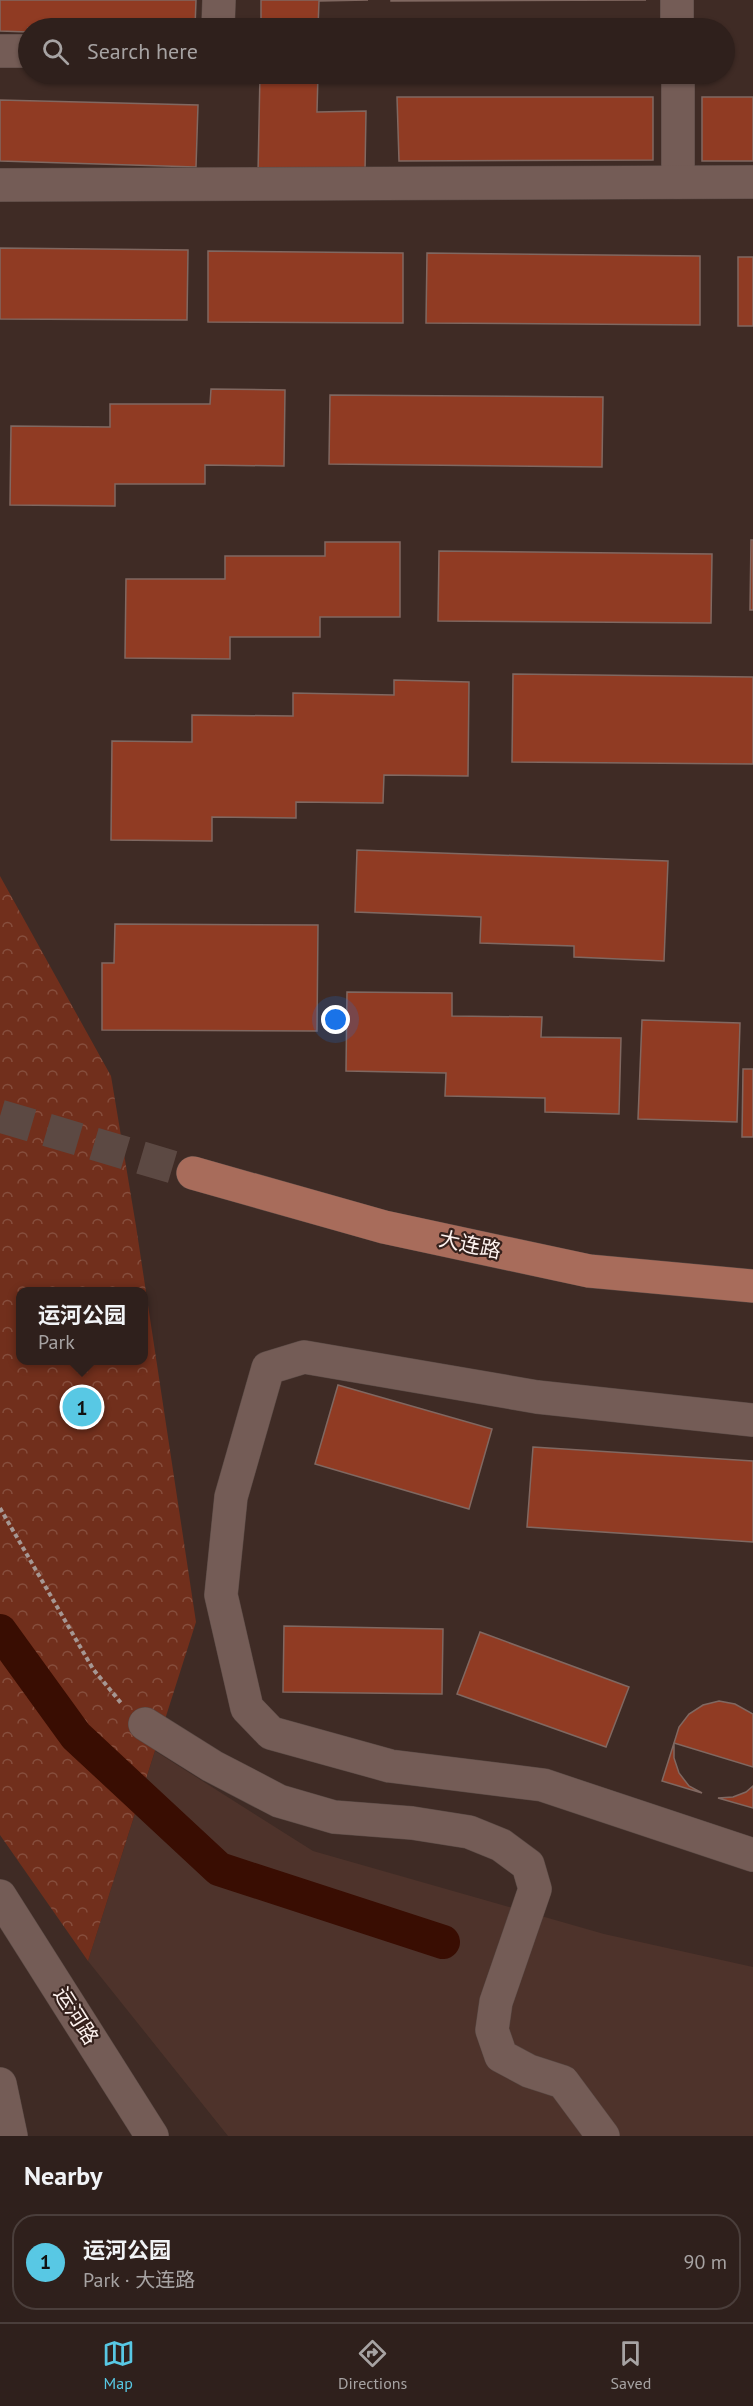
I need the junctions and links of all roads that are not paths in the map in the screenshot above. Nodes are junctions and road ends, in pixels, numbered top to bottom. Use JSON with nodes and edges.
{"nodes":[{"id":1,"x":219,"y":0,"type":"edge"},
{"id":2,"x":677,"y":0,"type":"edge"},
{"id":3,"x":218,"y":18,"type":"edge"},
{"id":4,"x":677,"y":18,"type":"edge"},
{"id":5,"x":0,"y":51,"type":"edge"},
{"id":6,"x":18,"y":51,"type":"edge"},
{"id":7,"x":678,"y":84,"type":"edge"},
{"id":8,"x":678,"y":182,"type":"junction"},
{"id":9,"x":753,"y":182,"type":"edge"},
{"id":10,"x":0,"y":185,"type":"edge"},
{"id":11,"x":193,"y":1173,"type":"tunnel mouth"},
{"id":12,"x":753,"y":1286,"type":"edge"},
{"id":13,"x":753,"y":1420,"type":"edge"},
{"id":14,"x":145,"y":1724,"type":"road end"},
{"id":15,"x":753,"y":1856,"type":"edge"},
{"id":16,"x":0,"y":1896,"type":"edge"},
{"id":17,"x":0,"y":2084,"type":"edge"},
{"id":18,"x":11,"y":2136,"type":"edge"},
{"id":19,"x":152,"y":2136,"type":"edge"},
{"id":20,"x":603,"y":2136,"type":"edge"}],
"edges":[{"from":1,"to":3,"type":"street"},
{"from":2,"to":4,"type":"street"},
{"from":5,"to":6,"type":"street"},
{"from":7,"to":8,"type":"street"},
{"from":8,"to":9,"type":"street"},
{"from":8,"to":10,"type":"street"},
{"from":11,"to":12,"type":"main road","name":"大连路"},
{"from":13,"to":15,"type":"street"},
{"from":14,"to":20,"type":"street"},
{"from":16,"to":19,"type":"street","name":"运河路"},
{"from":17,"to":18,"type":"street"}]}
